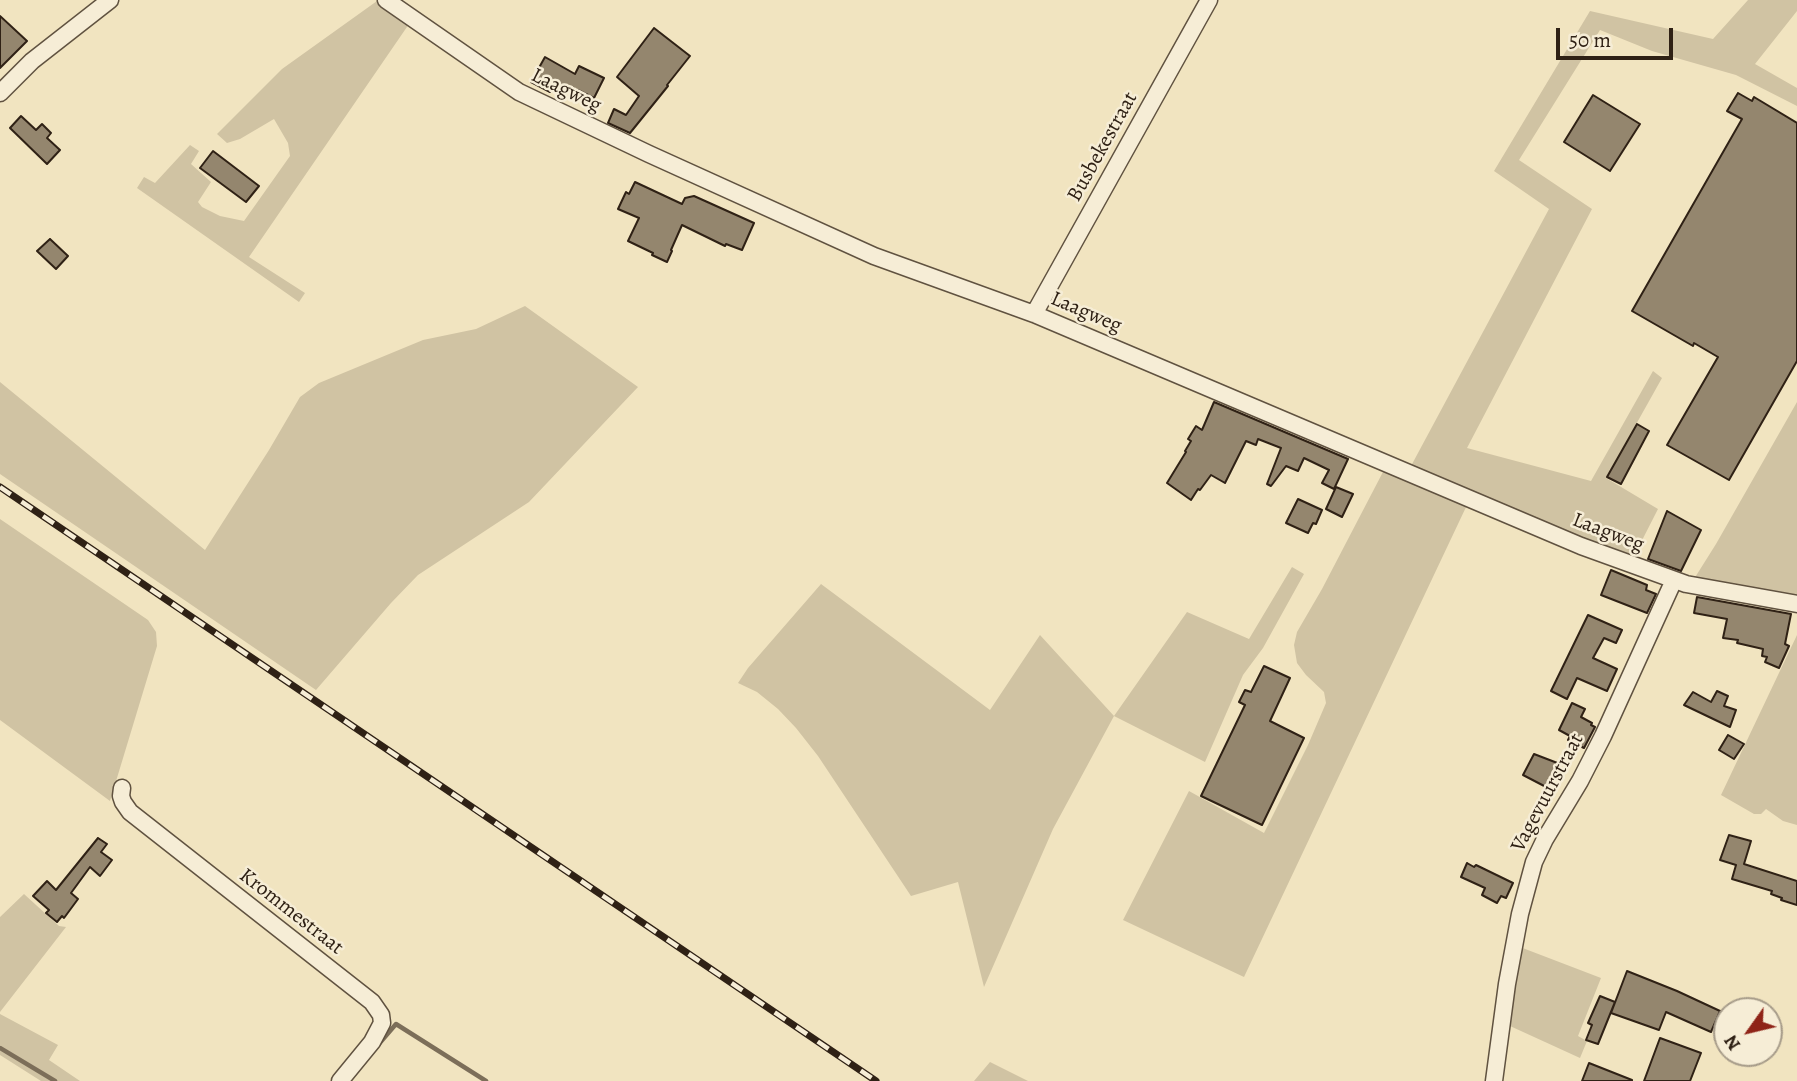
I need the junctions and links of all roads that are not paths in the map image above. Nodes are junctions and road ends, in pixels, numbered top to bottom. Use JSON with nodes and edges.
{"nodes":[{"id":1,"x":110,"y":0,"type":"edge"},
{"id":2,"x":386,"y":0,"type":"edge"},
{"id":3,"x":1209,"y":0,"type":"edge"},
{"id":4,"x":0,"y":93,"type":"edge"},
{"id":5,"x":1034,"y":314,"type":"junction"},
{"id":6,"x":1674,"y":580,"type":"junction"},
{"id":7,"x":1797,"y":604,"type":"edge"},
{"id":8,"x":122,"y":788,"type":"dead end"},
{"id":9,"x":340,"y":1081,"type":"edge"},
{"id":10,"x":1494,"y":1081,"type":"edge"}],
"edges":[{"from":1,"to":4,"type":"street"},
{"from":2,"to":5,"type":"street","name":"Laagweg"},
{"from":3,"to":5,"type":"street","name":"Busbekestraat"},
{"from":5,"to":6,"type":"street","name":"Laagweg"},
{"from":6,"to":7,"type":"street","name":"Laagweg"},
{"from":6,"to":10,"type":"street","name":"Vagevuurstraat"},
{"from":8,"to":9,"type":"street","name":"Krommestraat"}]}
